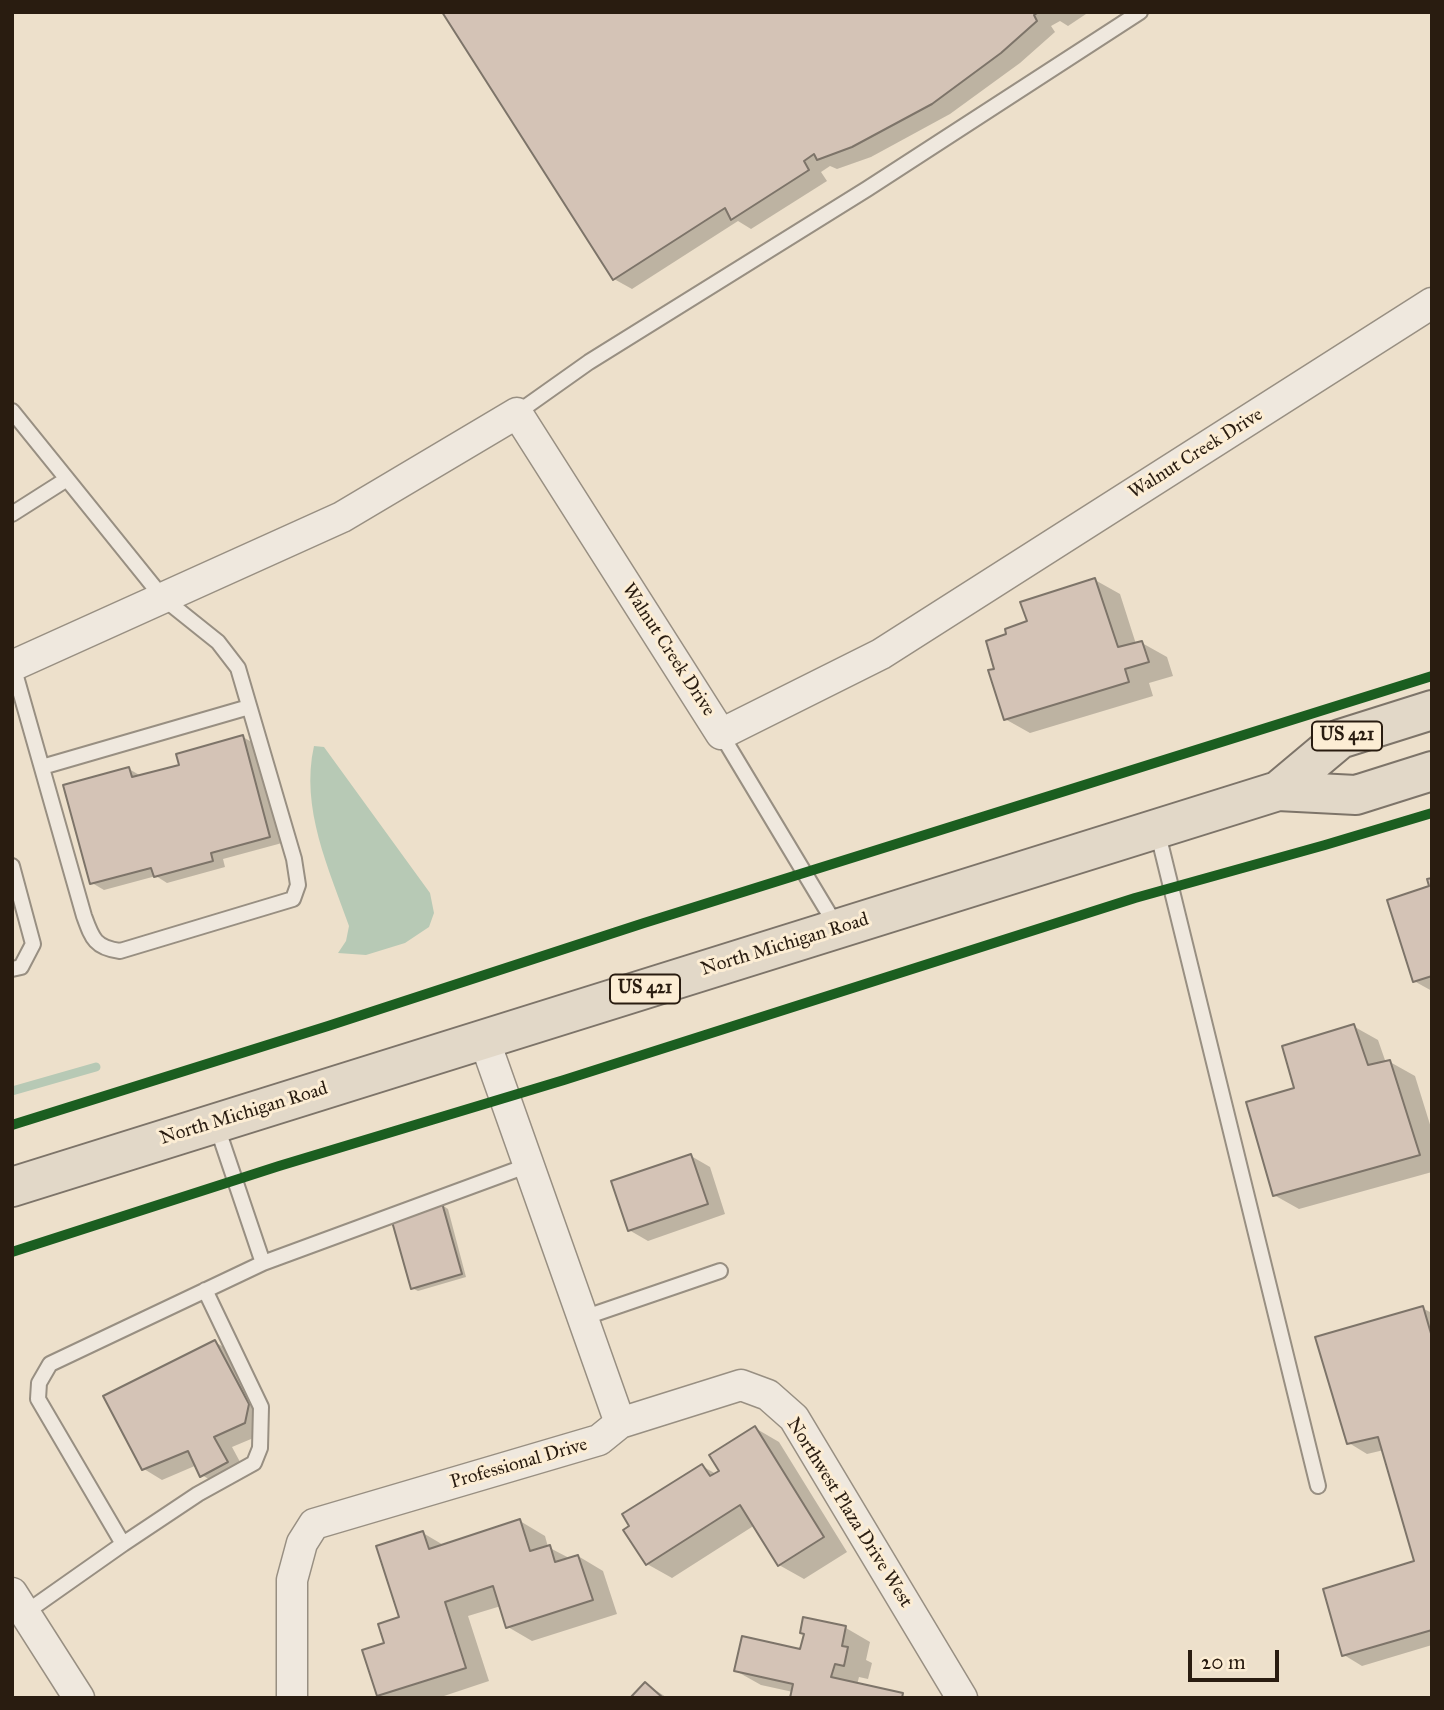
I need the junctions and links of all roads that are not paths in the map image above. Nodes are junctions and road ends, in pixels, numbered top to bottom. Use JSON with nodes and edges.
{"nodes":[{"id":1,"x":1140,"y":12,"type":"edge"},
{"id":2,"x":1429,"y":311,"type":"edge"},
{"id":3,"x":12,"y":411,"type":"edge"},
{"id":4,"x":517,"y":413,"type":"junction"},
{"id":5,"x":67,"y":479,"type":"junction"},
{"id":6,"x":12,"y":514,"type":"edge"},
{"id":7,"x":163,"y":598,"type":"junction"},
{"id":8,"x":13,"y":666,"type":"edge"},
{"id":9,"x":249,"y":707,"type":"junction"},
{"id":10,"x":1432,"y":710,"type":"edge"},
{"id":11,"x":721,"y":734,"type":"junction"},
{"id":12,"x":42,"y":767,"type":"junction"},
{"id":13,"x":1432,"y":771,"type":"edge"},
{"id":14,"x":1278,"y":791,"type":"junction"},
{"id":15,"x":1157,"y":828,"type":"junction"},
{"id":16,"x":12,"y":866,"type":"edge"},
{"id":17,"x":838,"y":929,"type":"junction"},
{"id":18,"x":12,"y":969,"type":"edge"},
{"id":19,"x":484,"y":1039,"type":"junction"},
{"id":20,"x":216,"y":1123,"type":"junction"},
{"id":21,"x":528,"y":1165,"type":"junction"},
{"id":22,"x":12,"y":1187,"type":"edge"},
{"id":23,"x":263,"y":1263,"type":"junction"},
{"id":24,"x":720,"y":1271,"type":"dead end"},
{"id":25,"x":205,"y":1290,"type":"junction"},
{"id":26,"x":583,"y":1318,"type":"junction"},
{"id":27,"x":620,"y":1423,"type":"junction"},
{"id":28,"x":1318,"y":1486,"type":"dead end"},
{"id":29,"x":123,"y":1544,"type":"junction"},
{"id":30,"x":17,"y":1606,"type":"edge"},
{"id":31,"x":79,"y":1698,"type":"edge"},
{"id":32,"x":292,"y":1698,"type":"edge"},
{"id":33,"x":962,"y":1698,"type":"edge"}],
"edges":[{"from":1,"to":4,"type":"lane"},
{"from":2,"to":11,"type":"street","name":"Walnut Creek Drive"},
{"from":3,"to":5,"type":"lane"},
{"from":4,"to":7,"type":"street"},
{"from":4,"to":11,"type":"street","name":"Walnut Creek Drive"},
{"from":5,"to":6,"type":"lane"},
{"from":5,"to":7,"type":"lane"},
{"from":7,"to":8,"type":"street"},
{"from":7,"to":9,"type":"lane"},
{"from":8,"to":12,"type":"lane"},
{"from":9,"to":12,"type":"lane"},
{"from":9,"to":12,"type":"lane"},
{"from":10,"to":14,"type":"main road","name":"North Michigan Road","number":"US 421"},
{"from":11,"to":17,"type":"lane"},
{"from":13,"to":14,"type":"main road","name":"North Michigan Road","number":"US 421"},
{"from":14,"to":15,"type":"main road","name":"North Michigan Road","number":"US 421"},
{"from":15,"to":17,"type":"main road","name":"North Michigan Road","number":"US 421"},
{"from":15,"to":28,"type":"lane"},
{"from":16,"to":18,"type":"lane"},
{"from":17,"to":19,"type":"main road","name":"North Michigan Road","number":"US 421"},
{"from":19,"to":20,"type":"main road","name":"North Michigan Road","number":"US 421"},
{"from":19,"to":21,"type":"street"},
{"from":20,"to":22,"type":"main road","name":"North Michigan Road","number":"US 421"},
{"from":20,"to":23,"type":"lane"},
{"from":21,"to":23,"type":"lane"},
{"from":21,"to":26,"type":"street"},
{"from":23,"to":25,"type":"lane"},
{"from":24,"to":26,"type":"lane"},
{"from":25,"to":29,"type":"lane"},
{"from":25,"to":29,"type":"lane"},
{"from":26,"to":27,"type":"street"},
{"from":27,"to":32,"type":"street","name":"Professional Drive"},
{"from":27,"to":33,"type":"street","name":"Northwest Plaza Drive West"},
{"from":29,"to":30,"type":"lane"},
{"from":30,"to":31,"type":"street"}]}
